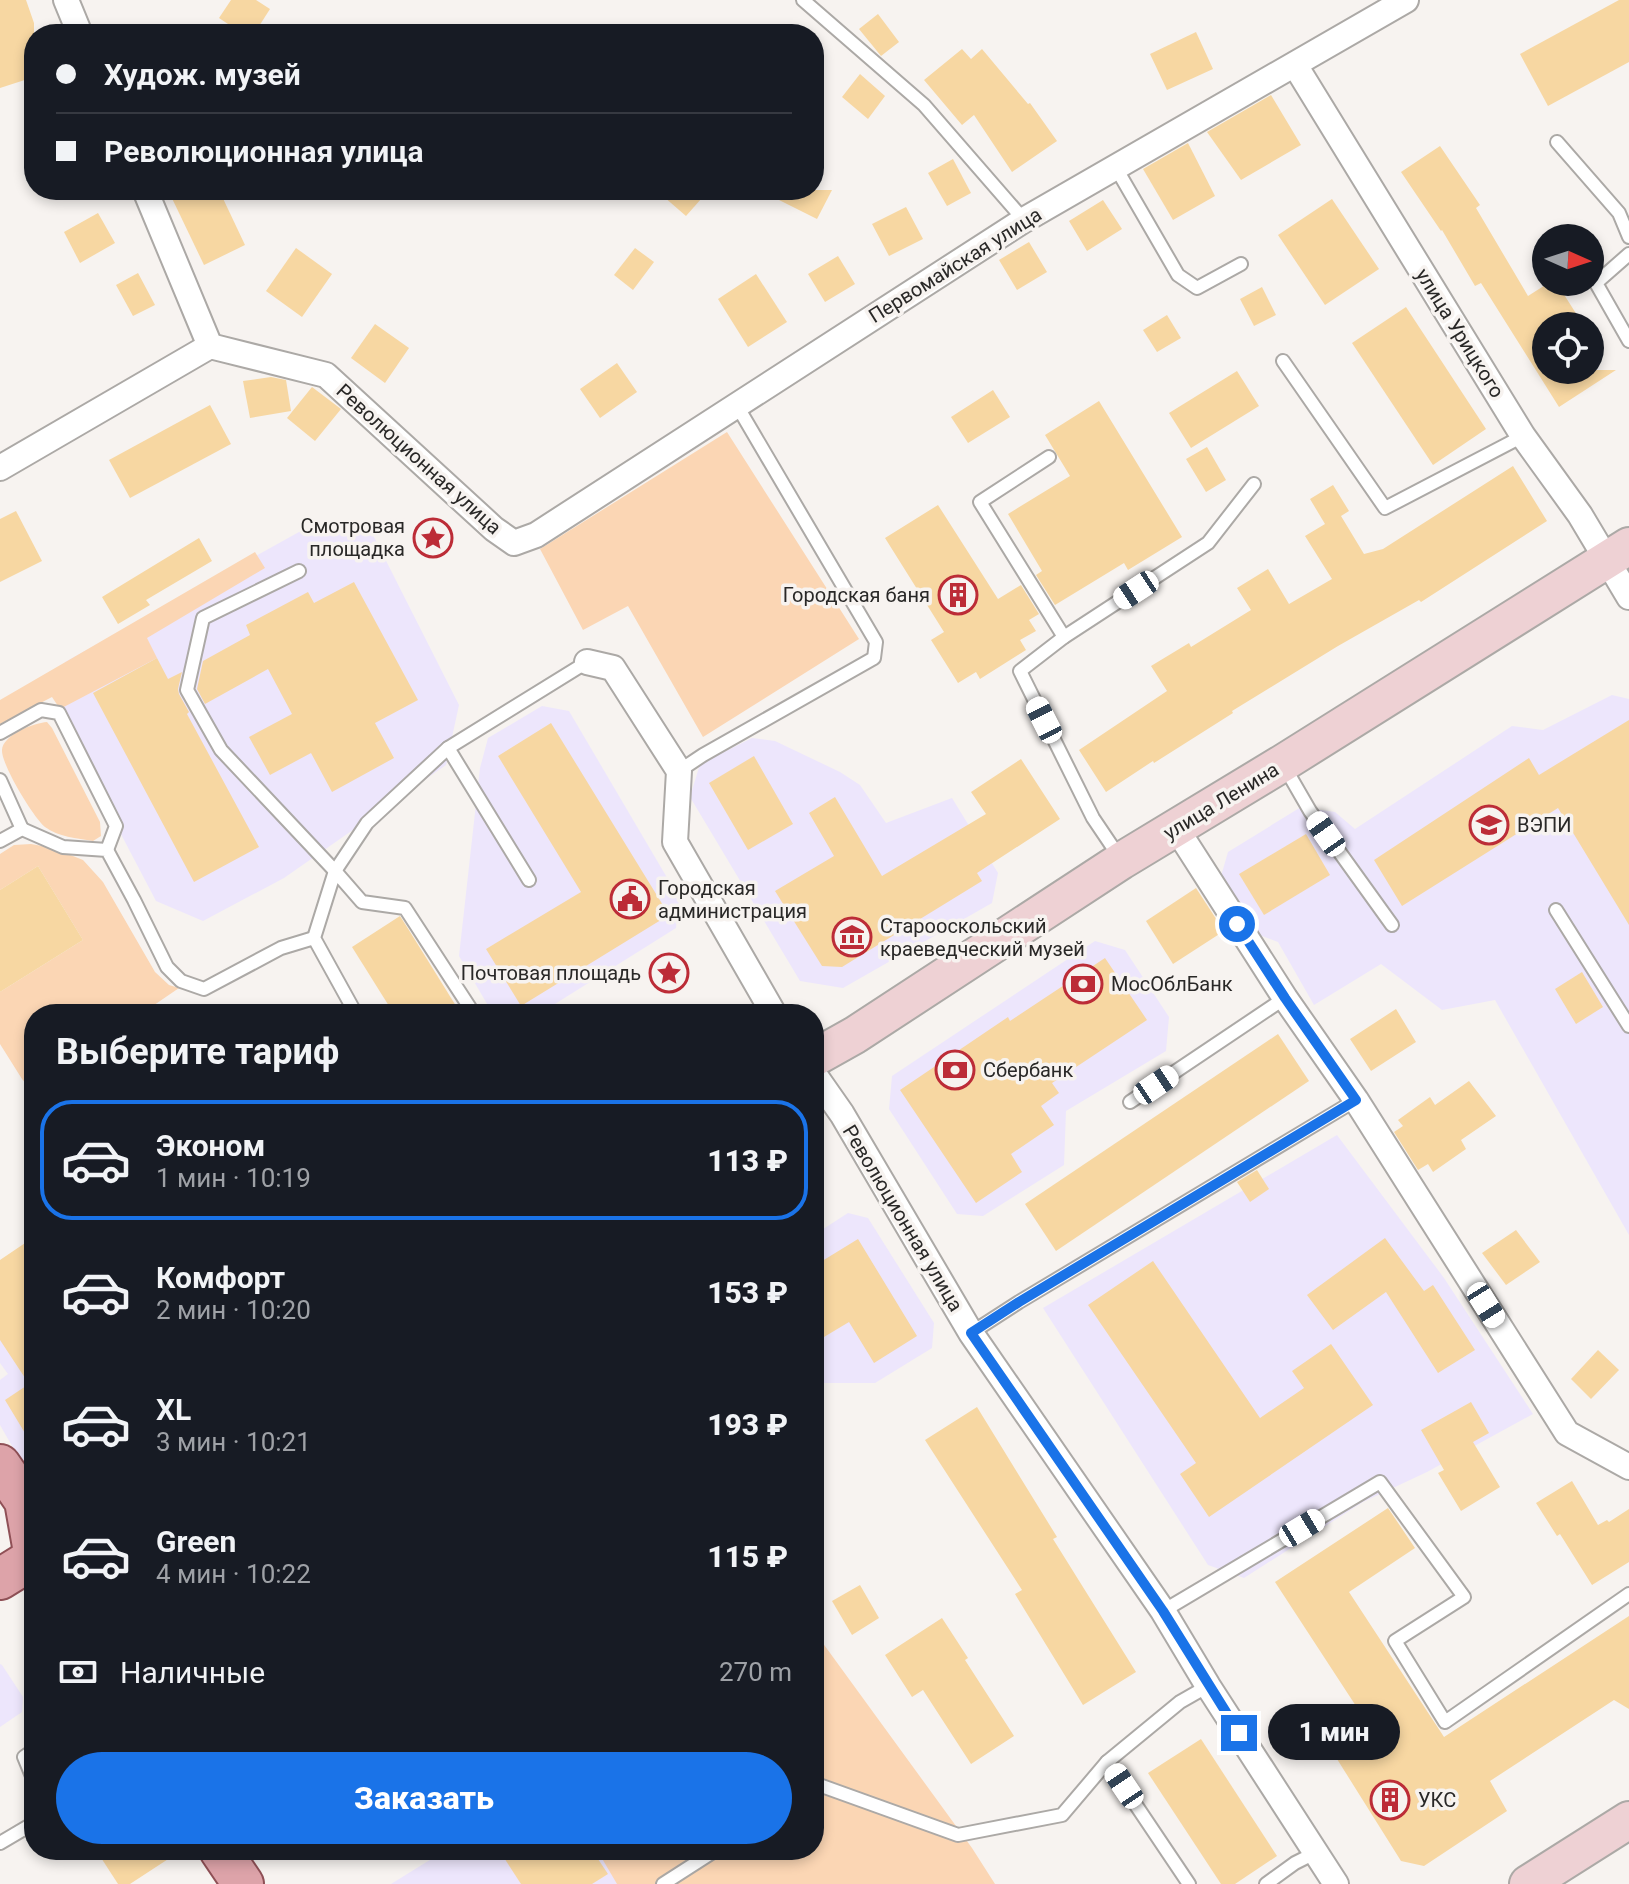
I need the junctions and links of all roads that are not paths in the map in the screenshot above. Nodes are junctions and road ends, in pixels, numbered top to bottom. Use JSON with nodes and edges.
{"nodes":[{"id":1,"x":66,"y":0,"type":"edge"},
{"id":2,"x":803,"y":0,"type":"edge"},
{"id":3,"x":1406,"y":0,"type":"edge"},
{"id":4,"x":76,"y":24,"type":"edge"},
{"id":5,"x":1295,"y":65,"type":"junction"},
{"id":6,"x":1557,"y":142,"type":"dead end"},
{"id":7,"x":1116,"y":168,"type":"junction"},
{"id":8,"x":149,"y":200,"type":"edge"},
{"id":9,"x":1624,"y":211,"type":"edge"},
{"id":10,"x":1024,"y":220,"type":"junction"},
{"id":11,"x":1629,"y":237,"type":"edge"},
{"id":12,"x":1629,"y":254,"type":"edge"},
{"id":13,"x":1241,"y":264,"type":"dead end"},
{"id":14,"x":1629,"y":341,"type":"edge"},
{"id":15,"x":210,"y":346,"type":"junction"},
{"id":16,"x":1283,"y":361,"type":"dead end"},
{"id":17,"x":736,"y":404,"type":"junction"},
{"id":18,"x":1523,"y":436,"type":"junction"},
{"id":19,"x":1049,"y":457,"type":"dead end"},
{"id":20,"x":0,"y":468,"type":"edge"},
{"id":21,"x":1254,"y":484,"type":"dead end"},
{"id":22,"x":514,"y":543,"type":"joint"},
{"id":23,"x":1618,"y":553,"type":"edge"},
{"id":24,"x":299,"y":571,"type":"dead end"},
{"id":25,"x":1629,"y":597,"type":"edge"},
{"id":26,"x":1064,"y":637,"type":"junction"},
{"id":27,"x":587,"y":662,"type":"joint"},
{"id":28,"x":0,"y":733,"type":"edge"},
{"id":29,"x":448,"y":748,"type":"junction"},
{"id":30,"x":1283,"y":763,"type":"junction"},
{"id":31,"x":679,"y":771,"type":"junction"},
{"id":32,"x":0,"y":780,"type":"edge"},
{"id":33,"x":1176,"y":828,"type":"junction"},
{"id":34,"x":22,"y":829,"type":"junction"},
{"id":35,"x":0,"y":841,"type":"edge"},
{"id":36,"x":107,"y":850,"type":"junction"},
{"id":37,"x":1121,"y":861,"type":"junction"},
{"id":38,"x":335,"y":871,"type":"junction"},
{"id":39,"x":529,"y":880,"type":"dead end"},
{"id":40,"x":1556,"y":910,"type":"dead end"},
{"id":41,"x":1392,"y":925,"type":"dead end"},
{"id":42,"x":314,"y":938,"type":"junction"},
{"id":43,"x":1285,"y":998,"type":"junction"},
{"id":44,"x":350,"y":1004,"type":"edge"},
{"id":45,"x":467,"y":1004,"type":"edge"},
{"id":46,"x":768,"y":1004,"type":"edge"},
{"id":47,"x":1629,"y":1026,"type":"edge"},
{"id":48,"x":824,"y":1052,"type":"edge"},
{"id":49,"x":824,"y":1088,"type":"edge"},
{"id":50,"x":1356,"y":1100,"type":"junction"},
{"id":51,"x":1130,"y":1102,"type":"dead end"},
{"id":52,"x":971,"y":1333,"type":"junction"},
{"id":53,"x":0,"y":1465,"type":"edge"},
{"id":54,"x":1629,"y":1467,"type":"edge"},
{"id":55,"x":24,"y":1500,"type":"edge"},
{"id":56,"x":0,"y":1535,"type":"edge"},
{"id":57,"x":24,"y":1550,"type":"edge"},
{"id":58,"x":24,"y":1563,"type":"edge"},
{"id":59,"x":0,"y":1579,"type":"edge"},
{"id":60,"x":1629,"y":1594,"type":"edge"},
{"id":61,"x":1163,"y":1611,"type":"junction"},
{"id":62,"x":1208,"y":1686,"type":"junction"},
{"id":63,"x":1107,"y":1762,"type":"junction"},
{"id":64,"x":824,"y":1787,"type":"edge"},
{"id":65,"x":1629,"y":1820,"type":"edge"},
{"id":66,"x":24,"y":1829,"type":"edge"},
{"id":67,"x":0,"y":1843,"type":"edge"},
{"id":68,"x":1315,"y":1853,"type":"junction"},
{"id":69,"x":227,"y":1860,"type":"edge"},
{"id":70,"x":700,"y":1860,"type":"edge"},
{"id":71,"x":243,"y":1884,"type":"edge"},
{"id":72,"x":663,"y":1884,"type":"edge"},
{"id":73,"x":1189,"y":1884,"type":"edge"},
{"id":74,"x":1266,"y":1884,"type":"edge"},
{"id":75,"x":1336,"y":1884,"type":"edge"},
{"id":76,"x":1528,"y":1884,"type":"edge"}],
"edges":[{"from":1,"to":4,"type":"street"},
{"from":2,"to":10,"type":"lane"},
{"from":3,"to":5,"type":"street","name":"Первомайская улица"},
{"from":5,"to":7,"type":"street","name":"Первомайская улица"},
{"from":5,"to":18,"type":"street","name":"улица Урицкого"},
{"from":6,"to":9,"type":"lane"},
{"from":7,"to":10,"type":"street","name":"Первомайская улица"},
{"from":7,"to":13,"type":"lane"},
{"from":8,"to":15,"type":"street"},
{"from":9,"to":11,"type":"lane"},
{"from":10,"to":17,"type":"street","name":"Первомайская улица"},
{"from":12,"to":14,"type":"lane"},
{"from":15,"to":20,"type":"street"},
{"from":15,"to":22,"type":"street","name":"Революционная улица"},
{"from":16,"to":18,"type":"lane"},
{"from":17,"to":22,"type":"street","name":"Первомайская улица"},
{"from":17,"to":31,"type":"lane"},
{"from":18,"to":23,"type":"street","name":"улица Урицкого"},
{"from":19,"to":26,"type":"lane"},
{"from":21,"to":26,"type":"lane"},
{"from":23,"to":25,"type":"street","name":"улица Урицкого"},
{"from":23,"to":30,"type":"main road","name":"улица Ленина"},
{"from":24,"to":38,"type":"lane"},
{"from":26,"to":37,"type":"lane"},
{"from":27,"to":29,"type":"lane"},
{"from":27,"to":31,"type":"street"},
{"from":28,"to":36,"type":"lane"},
{"from":29,"to":38,"type":"lane"},
{"from":29,"to":39,"type":"lane"},
{"from":30,"to":33,"type":"main road","name":"улица Ленина"},
{"from":30,"to":41,"type":"lane"},
{"from":31,"to":46,"type":"street"},
{"from":32,"to":34,"type":"lane"},
{"from":33,"to":37,"type":"main road","name":"улица Ленина"},
{"from":33,"to":43,"type":"street"},
{"from":34,"to":35,"type":"lane"},
{"from":34,"to":36,"type":"lane"},
{"from":36,"to":42,"type":"lane"},
{"from":37,"to":48,"type":"main road","name":"улица Ленина"},
{"from":38,"to":42,"type":"lane"},
{"from":38,"to":45,"type":"lane"},
{"from":40,"to":47,"type":"lane"},
{"from":42,"to":44,"type":"lane"},
{"from":43,"to":50,"type":"street"},
{"from":43,"to":51,"type":"lane"},
{"from":49,"to":52,"type":"street","name":"Революционная улица"},
{"from":50,"to":52,"type":"lane"},
{"from":50,"to":54,"type":"street"},
{"from":52,"to":61,"type":"street","name":"Революционная улица"},
{"from":53,"to":55,"type":"main road"},
{"from":56,"to":57,"type":"main road"},
{"from":58,"to":59,"type":"main road"},
{"from":60,"to":61,"type":"lane"},
{"from":61,"to":62,"type":"street","name":"Революционная улица"},
{"from":62,"to":63,"type":"lane"},
{"from":62,"to":68,"type":"street","name":"Революционная улица"},
{"from":63,"to":64,"type":"lane"},
{"from":63,"to":73,"type":"lane"},
{"from":65,"to":76,"type":"main road"},
{"from":66,"to":67,"type":"lane"},
{"from":68,"to":74,"type":"lane"},
{"from":68,"to":75,"type":"street","name":"Революционная улица"},
{"from":69,"to":71,"type":"main road"},
{"from":70,"to":72,"type":"lane"}]}
